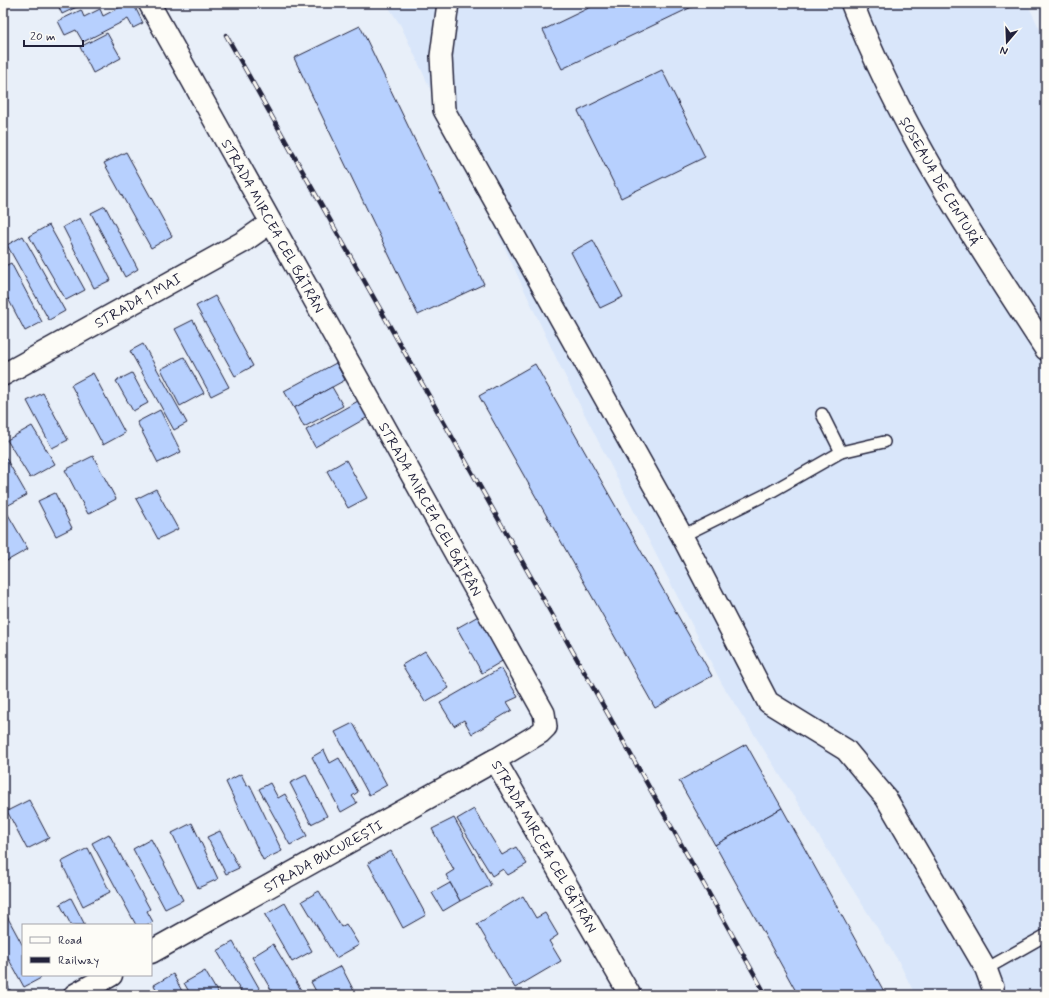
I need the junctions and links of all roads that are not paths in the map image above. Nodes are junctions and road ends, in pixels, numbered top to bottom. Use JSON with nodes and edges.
{"nodes":[{"id":1,"x":149,"y":3,"type":"edge"},
{"id":2,"x":448,"y":3,"type":"edge"},
{"id":3,"x":852,"y":3,"type":"edge"},
{"id":4,"x":270,"y":223,"type":"junction"},
{"id":5,"x":1046,"y":349,"type":"edge"},
{"id":6,"x":3,"y":375,"type":"edge"},
{"id":7,"x":822,"y":414,"type":"dead end"},
{"id":8,"x":884,"y":442,"type":"dead end"},
{"id":9,"x":840,"y":452,"type":"junction"},
{"id":10,"x":682,"y":536,"type":"junction"},
{"id":11,"x":495,"y":760,"type":"junction"},
{"id":12,"x":1046,"y":935,"type":"edge"},
{"id":13,"x":152,"y":951,"type":"edge"},
{"id":14,"x":986,"y":969,"type":"junction"},
{"id":15,"x":108,"y":976,"type":"edge"},
{"id":16,"x":75,"y":995,"type":"edge"},
{"id":17,"x":630,"y":995,"type":"edge"},
{"id":18,"x":992,"y":995,"type":"edge"}],
"edges":[{"from":1,"to":4,"type":"street","name":"STRADA MIRCEA CEL BĂTRÂN"},
{"from":2,"to":10,"type":"street"},
{"from":3,"to":5,"type":"street","name":"ȘOSEAUA DE CENTURĂ"},
{"from":4,"to":6,"type":"street","name":"STRADA 1 MAI"},
{"from":4,"to":11,"type":"street","name":"STRADA MIRCEA CEL BĂTRÂN"},
{"from":7,"to":9,"type":"lane"},
{"from":8,"to":9,"type":"lane"},
{"from":9,"to":10,"type":"lane"},
{"from":10,"to":14,"type":"street"},
{"from":11,"to":13,"type":"street","name":"STRADA BUCUREȘTI"},
{"from":11,"to":17,"type":"street","name":"STRADA MIRCEA CEL BĂTRÂN"},
{"from":12,"to":14,"type":"lane"},
{"from":14,"to":18,"type":"street"},
{"from":15,"to":16,"type":"street"}]}
